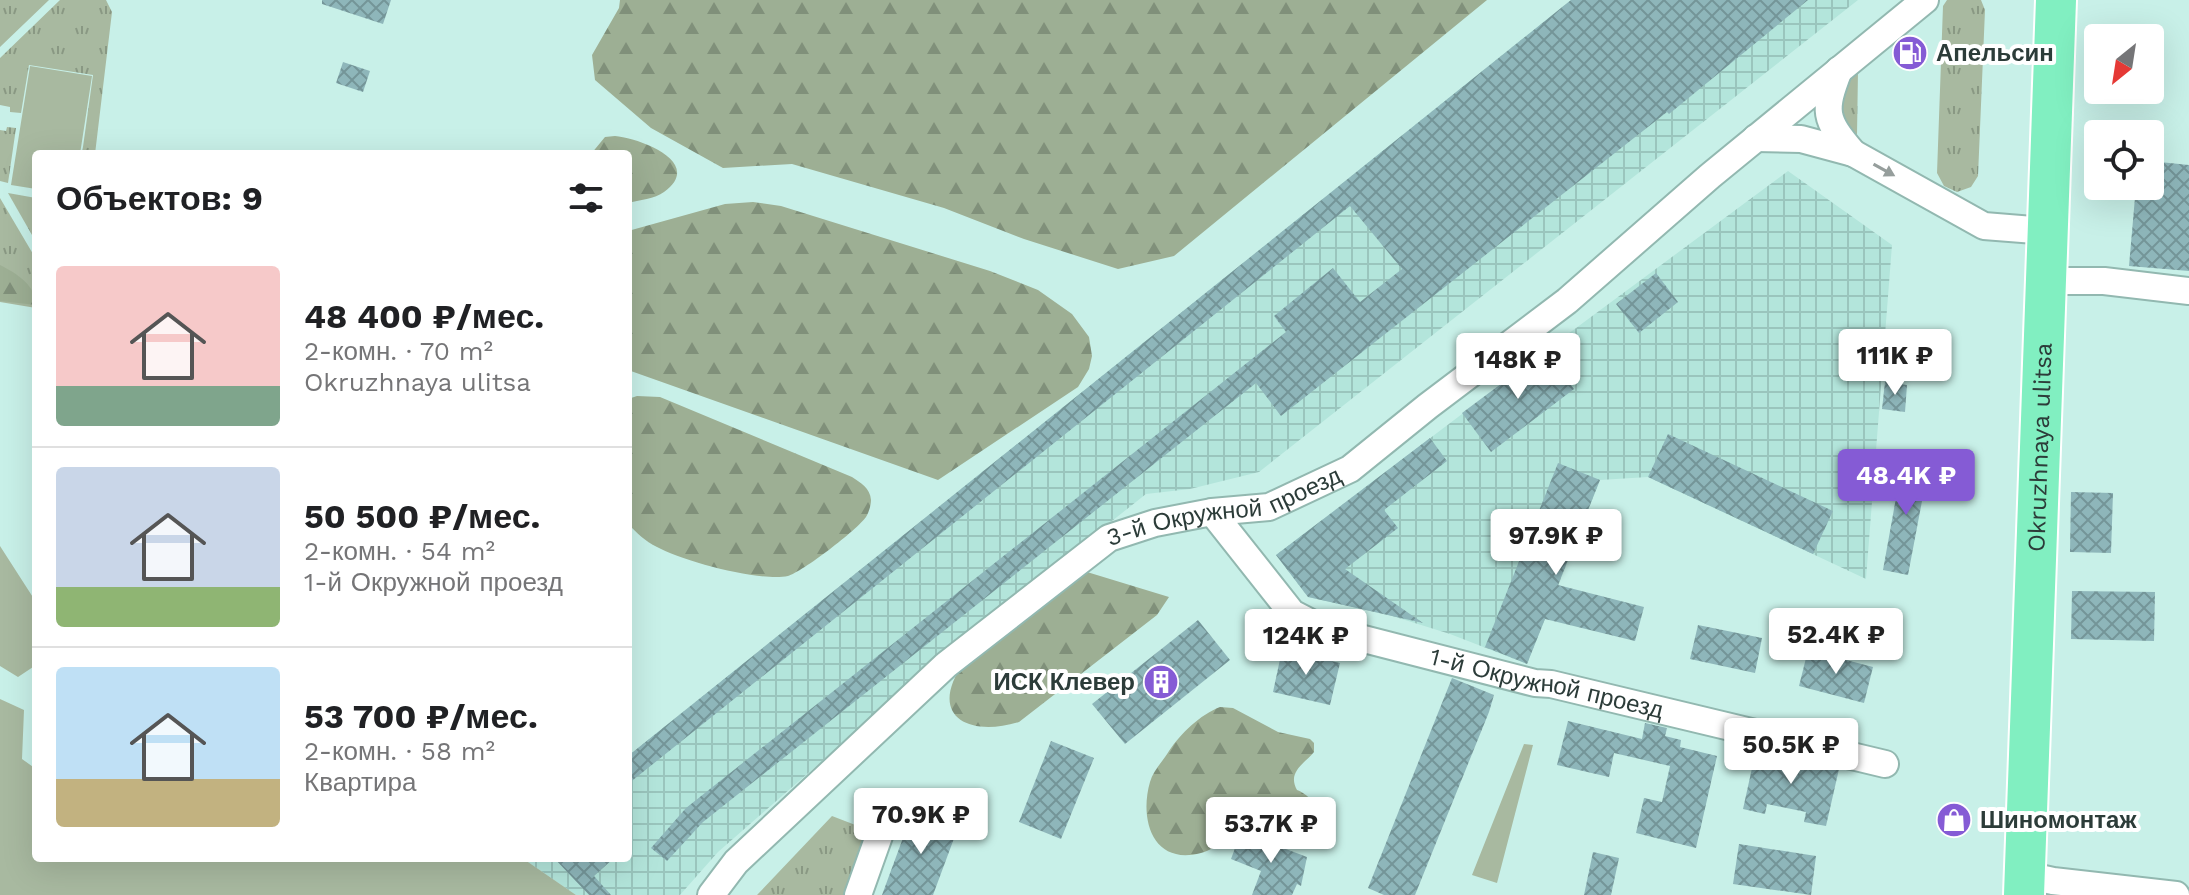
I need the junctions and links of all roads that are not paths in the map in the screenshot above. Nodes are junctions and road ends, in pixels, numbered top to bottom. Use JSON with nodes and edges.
{"nodes":[{"id":1,"x":1925,"y":0,"type":"edge"},
{"id":2,"x":2056,"y":0,"type":"edge"},
{"id":3,"x":1839,"y":70,"type":"junction"},
{"id":4,"x":1756,"y":138,"type":"junction"},
{"id":5,"x":1853,"y":153,"type":"junction"},
{"id":6,"x":2047,"y":231,"type":"junction"},
{"id":7,"x":2045,"y":281,"type":"junction"},
{"id":8,"x":2189,"y":291,"type":"edge"},
{"id":9,"x":1212,"y":512,"type":"junction"},
{"id":10,"x":1885,"y":764,"type":"dead end"},
{"id":11,"x":884,"y":822,"type":"dead end"},
{"id":12,"x":2025,"y":885,"type":"edge"},
{"id":13,"x":711,"y":895,"type":"edge"},
{"id":14,"x":858,"y":895,"type":"edge"},
{"id":15,"x":2176,"y":895,"type":"edge"}],
"edges":[{"from":1,"to":3,"type":"street","name":"3-й Окружной проезд"},
{"from":2,"to":6,"type":"main road","name":"Okruzhnaya ulitsa"},
{"from":3,"to":4,"type":"street","name":"3-й Окружной проезд"},
{"from":3,"to":5,"type":"street"},
{"from":4,"to":5,"type":"street"},
{"from":4,"to":9,"type":"street","name":"3-й Окружной проезд"},
{"from":5,"to":6,"type":"street","one_way":true},
{"from":6,"to":7,"type":"main road","name":"Okruzhnaya ulitsa"},
{"from":7,"to":8,"type":"street"},
{"from":7,"to":12,"type":"main road","name":"Okruzhnaya ulitsa"},
{"from":9,"to":10,"type":"street","name":"1-й Окружной проезд"},
{"from":9,"to":13,"type":"street","name":"3-й Окружной проезд"},
{"from":11,"to":14,"type":"street"},
{"from":12,"to":15,"type":"street"}]}
